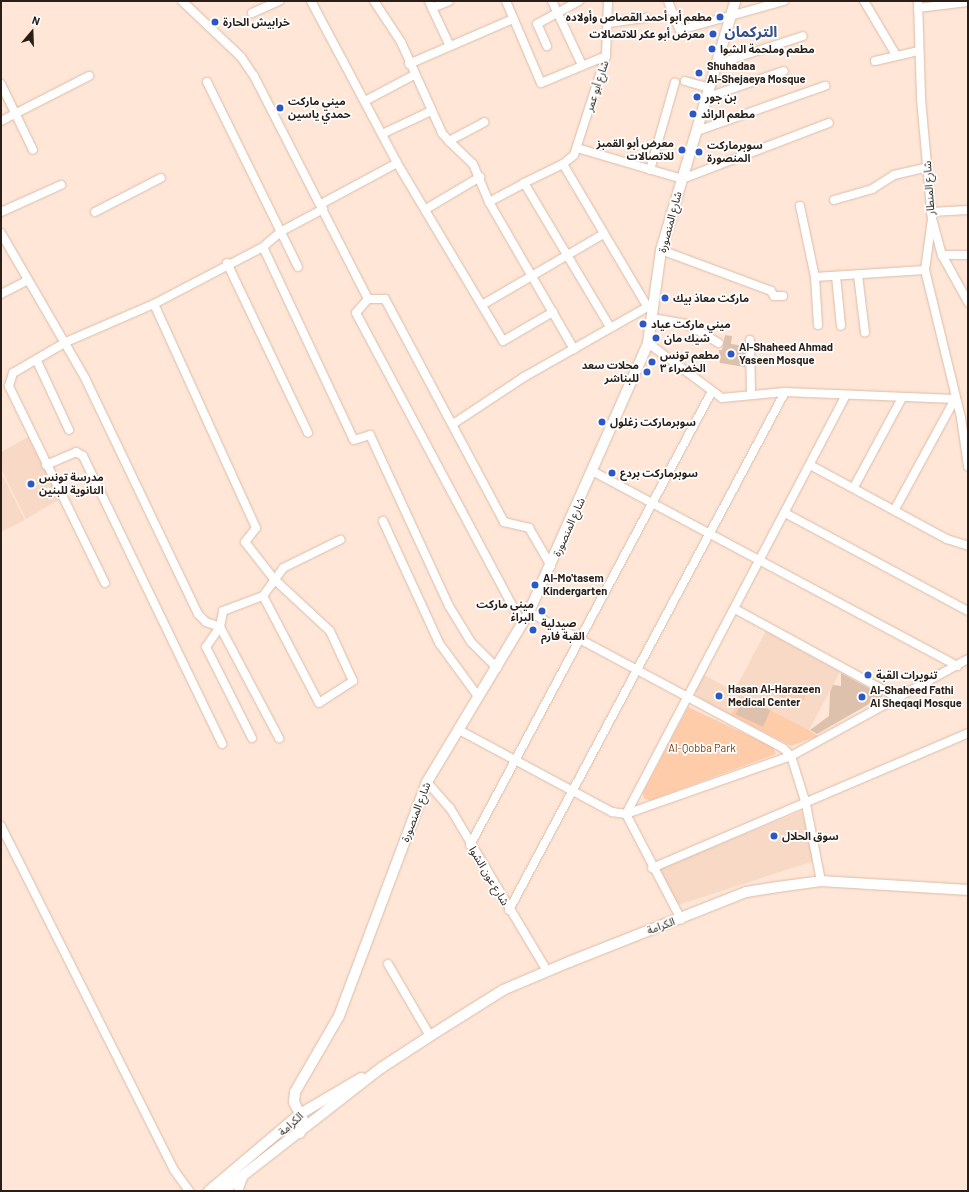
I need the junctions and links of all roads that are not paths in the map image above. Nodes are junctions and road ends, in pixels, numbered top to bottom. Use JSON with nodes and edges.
{"nodes":[{"id":1,"x":182,"y":1,"type":"edge"},
{"id":2,"x":279,"y":1,"type":"edge"},
{"id":3,"x":311,"y":1,"type":"edge"},
{"id":4,"x":374,"y":1,"type":"edge"},
{"id":5,"x":449,"y":1,"type":"edge"},
{"id":6,"x":506,"y":1,"type":"edge"},
{"id":7,"x":552,"y":1,"type":"edge"},
{"id":8,"x":579,"y":1,"type":"edge"},
{"id":9,"x":608,"y":1,"type":"edge"},
{"id":10,"x":668,"y":1,"type":"edge"},
{"id":11,"x":734,"y":1,"type":"edge"},
{"id":12,"x":784,"y":1,"type":"edge"},
{"id":13,"x":864,"y":1,"type":"edge"},
{"id":14,"x":968,"y":2,"type":"edge"},
{"id":15,"x":431,"y":4,"type":"edge"},
{"id":16,"x":918,"y":4,"type":"edge"},
{"id":17,"x":556,"y":11,"type":"junction"},
{"id":18,"x":252,"y":13,"type":"dead end"},
{"id":19,"x":646,"y":18,"type":"dead end"},
{"id":20,"x":513,"y":19,"type":"junction"},
{"id":21,"x":730,"y":19,"type":"junction"},
{"id":22,"x":610,"y":23,"type":"junction"},
{"id":23,"x":804,"y":36,"type":"dead end"},
{"id":24,"x":450,"y":46,"type":"junction"},
{"id":25,"x":547,"y":46,"type":"dead end"},
{"id":26,"x":918,"y":51,"type":"junction"},
{"id":27,"x":896,"y":55,"type":"junction"},
{"id":28,"x":606,"y":56,"type":"junction"},
{"id":29,"x":875,"y":61,"type":"dead end"},
{"id":30,"x":409,"y":64,"type":"junction"},
{"id":31,"x":717,"y":64,"type":"junction"},
{"id":32,"x":582,"y":65,"type":"junction"},
{"id":33,"x":784,"y":71,"type":"dead end"},
{"id":34,"x":414,"y":74,"type":"junction"},
{"id":35,"x":89,"y":76,"type":"dead end"},
{"id":36,"x":685,"y":81,"type":"dead end"},
{"id":37,"x":207,"y":82,"type":"dead end"},
{"id":38,"x":675,"y":82,"type":"dead end"},
{"id":39,"x":1,"y":84,"type":"edge"},
{"id":40,"x":825,"y":86,"type":"dead end"},
{"id":41,"x":709,"y":92,"type":"junction"},
{"id":42,"x":365,"y":101,"type":"junction"},
{"id":43,"x":431,"y":110,"type":"junction"},
{"id":44,"x":16,"y":114,"type":"junction"},
{"id":45,"x":1,"y":121,"type":"edge"},
{"id":46,"x":484,"y":122,"type":"dead end"},
{"id":47,"x":829,"y":123,"type":"dead end"},
{"id":48,"x":696,"y":131,"type":"junction"},
{"id":49,"x":382,"y":134,"type":"junction"},
{"id":50,"x":449,"y":140,"type":"junction"},
{"id":51,"x":577,"y":148,"type":"junction"},
{"id":52,"x":33,"y":150,"type":"dead end"},
{"id":53,"x":397,"y":163,"type":"junction"},
{"id":54,"x":563,"y":164,"type":"junction"},
{"id":55,"x":928,"y":167,"type":"junction"},
{"id":56,"x":650,"y":170,"type":"junction"},
{"id":57,"x":480,"y":177,"type":"junction"},
{"id":58,"x":161,"y":178,"type":"dead end"},
{"id":59,"x":682,"y":179,"type":"junction"},
{"id":60,"x":524,"y":184,"type":"junction"},
{"id":61,"x":61,"y":185,"type":"dead end"},
{"id":62,"x":834,"y":200,"type":"dead end"},
{"id":63,"x":489,"y":202,"type":"junction"},
{"id":64,"x":322,"y":206,"type":"junction"},
{"id":65,"x":800,"y":206,"type":"dead end"},
{"id":66,"x":426,"y":209,"type":"junction"},
{"id":67,"x":968,"y":210,"type":"edge"},
{"id":68,"x":1,"y":212,"type":"edge"},
{"id":69,"x":95,"y":212,"type":"dead end"},
{"id":70,"x":932,"y":215,"type":"junction"},
{"id":71,"x":280,"y":232,"type":"junction"},
{"id":72,"x":1,"y":233,"type":"edge"},
{"id":73,"x":602,"y":235,"type":"junction"},
{"id":74,"x":263,"y":247,"type":"junction"},
{"id":75,"x":661,"y":250,"type":"junction"},
{"id":76,"x":942,"y":255,"type":"junction"},
{"id":77,"x":968,"y":255,"type":"edge"},
{"id":78,"x":567,"y":256,"type":"junction"},
{"id":79,"x":227,"y":263,"type":"junction"},
{"id":80,"x":298,"y":267,"type":"dead end"},
{"id":81,"x":925,"y":270,"type":"junction"},
{"id":82,"x":532,"y":275,"type":"junction"},
{"id":83,"x":858,"y":275,"type":"junction"},
{"id":84,"x":836,"y":276,"type":"junction"},
{"id":85,"x":815,"y":277,"type":"junction"},
{"id":86,"x":26,"y":281,"type":"junction"},
{"id":87,"x":1,"y":294,"type":"edge"},
{"id":88,"x":784,"y":296,"type":"dead end"},
{"id":89,"x":368,"y":299,"type":"junction"},
{"id":90,"x":968,"y":302,"type":"edge"},
{"id":91,"x":154,"y":304,"type":"junction"},
{"id":92,"x":482,"y":305,"type":"junction"},
{"id":93,"x":651,"y":306,"type":"junction"},
{"id":94,"x":553,"y":312,"type":"junction"},
{"id":95,"x":652,"y":318,"type":"junction"},
{"id":96,"x":818,"y":325,"type":"dead end"},
{"id":97,"x":841,"y":326,"type":"dead end"},
{"id":98,"x":610,"y":328,"type":"junction"},
{"id":99,"x":865,"y":333,"type":"dead end"},
{"id":100,"x":750,"y":340,"type":"dead end"},
{"id":101,"x":66,"y":342,"type":"junction"},
{"id":102,"x":648,"y":343,"type":"junction"},
{"id":103,"x":719,"y":343,"type":"dead end"},
{"id":104,"x":574,"y":349,"type":"junction"},
{"id":105,"x":37,"y":361,"type":"junction"},
{"id":106,"x":785,"y":392,"type":"junction"},
{"id":107,"x":711,"y":393,"type":"junction"},
{"id":108,"x":751,"y":394,"type":"junction"},
{"id":109,"x":846,"y":395,"type":"junction"},
{"id":110,"x":902,"y":398,"type":"junction"},
{"id":111,"x":955,"y":399,"type":"junction"},
{"id":112,"x":964,"y":416,"type":"edge"},
{"id":113,"x":453,"y":424,"type":"junction"},
{"id":114,"x":69,"y":430,"type":"dead end"},
{"id":115,"x":308,"y":433,"type":"dead end"},
{"id":116,"x":46,"y":465,"type":"junction"},
{"id":117,"x":810,"y":465,"type":"junction"},
{"id":118,"x":968,"y":466,"type":"edge"},
{"id":119,"x":594,"y":472,"type":"junction"},
{"id":120,"x":854,"y":488,"type":"junction"},
{"id":121,"x":654,"y":504,"type":"junction"},
{"id":122,"x":895,"y":509,"type":"junction"},
{"id":123,"x":785,"y":513,"type":"junction"},
{"id":124,"x":383,"y":521,"type":"dead end"},
{"id":125,"x":711,"y":534,"type":"junction"},
{"id":126,"x":340,"y":540,"type":"dead end"},
{"id":127,"x":968,"y":546,"type":"edge"},
{"id":128,"x":759,"y":561,"type":"junction"},
{"id":129,"x":551,"y":566,"type":"junction"},
{"id":130,"x":274,"y":579,"type":"junction"},
{"id":131,"x":105,"y":583,"type":"dead end"},
{"id":132,"x":263,"y":596,"type":"junction"},
{"id":133,"x":735,"y":608,"type":"junction"},
{"id":134,"x":968,"y":611,"type":"edge"},
{"id":135,"x":529,"y":612,"type":"junction"},
{"id":136,"x":522,"y":624,"type":"junction"},
{"id":137,"x":220,"y":627,"type":"junction"},
{"id":138,"x":581,"y":639,"type":"junction"},
{"id":139,"x":968,"y":659,"type":"edge"},
{"id":140,"x":957,"y":666,"type":"junction"},
{"id":141,"x":497,"y":668,"type":"junction"},
{"id":142,"x":637,"y":670,"type":"junction"},
{"id":143,"x":478,"y":695,"type":"junction"},
{"id":144,"x":686,"y":696,"type":"junction"},
{"id":145,"x":898,"y":698,"type":"junction"},
{"id":146,"x":459,"y":730,"type":"junction"},
{"id":147,"x":968,"y":733,"type":"edge"},
{"id":148,"x":252,"y":738,"type":"dead end"},
{"id":149,"x":279,"y":738,"type":"dead end"},
{"id":150,"x":222,"y":744,"type":"dead end"},
{"id":151,"x":791,"y":756,"type":"junction"},
{"id":152,"x":516,"y":759,"type":"junction"},
{"id":153,"x":427,"y":782,"type":"junction"},
{"id":154,"x":573,"y":791,"type":"junction"},
{"id":155,"x":806,"y":804,"type":"junction"},
{"id":156,"x":626,"y":814,"type":"junction"},
{"id":157,"x":1,"y":826,"type":"edge"},
{"id":158,"x":470,"y":845,"type":"junction"},
{"id":159,"x":652,"y":868,"type":"junction"},
{"id":160,"x":821,"y":882,"type":"junction"},
{"id":161,"x":968,"y":890,"type":"edge"},
{"id":162,"x":509,"y":910,"type":"junction"},
{"id":163,"x":681,"y":919,"type":"junction"},
{"id":164,"x":388,"y":964,"type":"dead end"},
{"id":165,"x":547,"y":971,"type":"junction"},
{"id":166,"x":430,"y":1036,"type":"junction"},
{"id":167,"x":381,"y":1068,"type":"junction"},
{"id":168,"x":300,"y":1114,"type":"junction"},
{"id":169,"x":300,"y":1133,"type":"junction"},
{"id":170,"x":244,"y":1175,"type":"junction"},
{"id":171,"x":212,"y":1190,"type":"edge"},
{"id":172,"x":189,"y":1191,"type":"edge"},
{"id":173,"x":223,"y":1191,"type":"edge"},
{"id":174,"x":238,"y":1191,"type":"edge"}],
"edges":[{"from":1,"to":64,"type":"street"},
{"from":2,"to":18,"type":"street"},
{"from":3,"to":42,"type":"street"},
{"from":4,"to":30,"type":"street"},
{"from":5,"to":15,"type":"street"},
{"from":6,"to":20,"type":"street"},
{"from":7,"to":17,"type":"street"},
{"from":8,"to":17,"type":"street"},
{"from":9,"to":22,"type":"street","name":"شارع أبو عمر"},
{"from":10,"to":21,"type":"street"},
{"from":11,"to":21,"type":"main road","name":"شارع المنصورة"},
{"from":12,"to":21,"type":"street"},
{"from":13,"to":27,"type":"street"},
{"from":14,"to":16,"type":"street"},
{"from":15,"to":24,"type":"street"},
{"from":16,"to":26,"type":"street","name":"شارع المنطار"},
{"from":17,"to":25,"type":"street"},
{"from":17,"to":32,"type":"street"},
{"from":19,"to":22,"type":"street"},
{"from":20,"to":24,"type":"street"},
{"from":20,"to":32,"type":"street"},
{"from":21,"to":31,"type":"main road","name":"شارع المنصورة"},
{"from":22,"to":28,"type":"street","name":"شارع أبو عمر"},
{"from":23,"to":31,"type":"street"},
{"from":24,"to":30,"type":"street"},
{"from":26,"to":27,"type":"street"},
{"from":26,"to":55,"type":"street","name":"شارع المنطار"},
{"from":27,"to":29,"type":"street"},
{"from":28,"to":32,"type":"street"},
{"from":28,"to":51,"type":"street","name":"شارع أبو عمر"},
{"from":30,"to":34,"type":"street"},
{"from":31,"to":41,"type":"main road","name":"شارع المنصورة"},
{"from":33,"to":41,"type":"street"},
{"from":34,"to":42,"type":"street"},
{"from":34,"to":43,"type":"street"},
{"from":35,"to":44,"type":"street"},
{"from":36,"to":41,"type":"street"},
{"from":37,"to":71,"type":"street"},
{"from":38,"to":56,"type":"street"},
{"from":39,"to":44,"type":"street"},
{"from":40,"to":48,"type":"street"},
{"from":41,"to":48,"type":"main road","name":"شارع المنصورة"},
{"from":42,"to":49,"type":"street"},
{"from":43,"to":49,"type":"street"},
{"from":43,"to":50,"type":"street"},
{"from":44,"to":45,"type":"street"},
{"from":44,"to":52,"type":"street"},
{"from":46,"to":50,"type":"street"},
{"from":47,"to":59,"type":"street"},
{"from":48,"to":59,"type":"main road","name":"شارع المنصورة"},
{"from":49,"to":53,"type":"street"},
{"from":50,"to":57,"type":"street"},
{"from":51,"to":54,"type":"street","name":"شارع أبو عمر"},
{"from":51,"to":56,"type":"street"},
{"from":53,"to":64,"type":"street"},
{"from":53,"to":66,"type":"street"},
{"from":54,"to":60,"type":"street"},
{"from":54,"to":73,"type":"street"},
{"from":55,"to":62,"type":"street"},
{"from":55,"to":70,"type":"street","name":"شارع المنطار"},
{"from":56,"to":59,"type":"street"},
{"from":57,"to":63,"type":"street"},
{"from":57,"to":66,"type":"street"},
{"from":58,"to":69,"type":"street"},
{"from":59,"to":75,"type":"main road","name":"شارع المنصورة"},
{"from":60,"to":63,"type":"street"},
{"from":60,"to":78,"type":"street"},
{"from":61,"to":68,"type":"street"},
{"from":63,"to":82,"type":"street"},
{"from":64,"to":71,"type":"street"},
{"from":64,"to":89,"type":"street"},
{"from":65,"to":85,"type":"street"},
{"from":66,"to":92,"type":"street"},
{"from":67,"to":70,"type":"street"},
{"from":70,"to":76,"type":"street"},
{"from":70,"to":81,"type":"street","name":"شارع المنطار"},
{"from":71,"to":74,"type":"street"},
{"from":71,"to":80,"type":"street"},
{"from":72,"to":86,"type":"street"},
{"from":73,"to":78,"type":"street"},
{"from":73,"to":93,"type":"street"},
{"from":74,"to":79,"type":"street"},
{"from":74,"to":141,"type":"street"},
{"from":75,"to":88,"type":"street"},
{"from":75,"to":93,"type":"main road","name":"شارع المنصورة"},
{"from":76,"to":77,"type":"street"},
{"from":76,"to":90,"type":"street"},
{"from":78,"to":82,"type":"street"},
{"from":78,"to":98,"type":"street"},
{"from":79,"to":91,"type":"street"},
{"from":79,"to":115,"type":"street"},
{"from":81,"to":83,"type":"street"},
{"from":81,"to":111,"type":"street","name":"شارع المنطار"},
{"from":82,"to":92,"type":"street"},
{"from":82,"to":94,"type":"street"},
{"from":83,"to":84,"type":"street"},
{"from":83,"to":99,"type":"street"},
{"from":84,"to":85,"type":"street"},
{"from":84,"to":97,"type":"street"},
{"from":85,"to":96,"type":"street"},
{"from":86,"to":87,"type":"street"},
{"from":86,"to":101,"type":"street"},
{"from":89,"to":113,"type":"street"},
{"from":89,"to":136,"type":"street"},
{"from":91,"to":101,"type":"street"},
{"from":91,"to":130,"type":"street"},
{"from":92,"to":94,"type":"street"},
{"from":93,"to":95,"type":"main road","name":"شارع المنصورة"},
{"from":93,"to":98,"type":"street"},
{"from":94,"to":104,"type":"street"},
{"from":95,"to":102,"type":"main road","name":"شارع المنصورة"},
{"from":95,"to":103,"type":"street"},
{"from":98,"to":104,"type":"street"},
{"from":100,"to":108,"type":"street"},
{"from":101,"to":105,"type":"street"},
{"from":101,"to":137,"type":"street"},
{"from":102,"to":107,"type":"street"},
{"from":102,"to":119,"type":"main road","name":"شارع المنصورة"},
{"from":104,"to":113,"type":"street"},
{"from":105,"to":114,"type":"street"},
{"from":105,"to":116,"type":"street"},
{"from":106,"to":108,"type":"street"},
{"from":106,"to":109,"type":"street"},
{"from":106,"to":125,"type":"street"},
{"from":107,"to":108,"type":"street"},
{"from":107,"to":121,"type":"street"},
{"from":109,"to":110,"type":"street"},
{"from":109,"to":117,"type":"street"},
{"from":110,"to":111,"type":"street"},
{"from":110,"to":120,"type":"street"},
{"from":111,"to":112,"type":"street","name":"شارع المنطار"},
{"from":111,"to":122,"type":"street"},
{"from":112,"to":118,"type":"street","name":"شارع المنطار"},
{"from":113,"to":129,"type":"street"},
{"from":116,"to":131,"type":"street"},
{"from":116,"to":150,"type":"street"},
{"from":117,"to":120,"type":"street"},
{"from":117,"to":123,"type":"street"},
{"from":119,"to":121,"type":"street"},
{"from":119,"to":129,"type":"main road","name":"شارع المنصورة"},
{"from":120,"to":122,"type":"street"},
{"from":121,"to":125,"type":"street"},
{"from":121,"to":138,"type":"street"},
{"from":122,"to":127,"type":"street"},
{"from":123,"to":128,"type":"street"},
{"from":123,"to":134,"type":"street"},
{"from":124,"to":143,"type":"street"},
{"from":125,"to":128,"type":"street"},
{"from":125,"to":142,"type":"street"},
{"from":126,"to":130,"type":"street"},
{"from":128,"to":133,"type":"street"},
{"from":128,"to":140,"type":"street"},
{"from":129,"to":135,"type":"main road","name":"شارع المنصورة"},
{"from":130,"to":132,"type":"street"},
{"from":130,"to":132,"type":"street"},
{"from":132,"to":137,"type":"street"},
{"from":133,"to":144,"type":"street"},
{"from":133,"to":145,"type":"street"},
{"from":135,"to":136,"type":"main road","name":"شارع المنصورة"},
{"from":135,"to":138,"type":"street"},
{"from":136,"to":141,"type":"main road","name":"شارع المنصورة"},
{"from":137,"to":148,"type":"street"},
{"from":137,"to":149,"type":"street"},
{"from":138,"to":142,"type":"street"},
{"from":138,"to":152,"type":"street"},
{"from":139,"to":140,"type":"street"},
{"from":140,"to":145,"type":"street"},
{"from":141,"to":143,"type":"main road","name":"شارع المنصورة"},
{"from":142,"to":144,"type":"street"},
{"from":142,"to":154,"type":"street"},
{"from":143,"to":146,"type":"main road","name":"شارع المنصورة"},
{"from":144,"to":151,"type":"street"},
{"from":144,"to":156,"type":"street"},
{"from":145,"to":151,"type":"street"},
{"from":146,"to":152,"type":"street"},
{"from":146,"to":153,"type":"main road","name":"شارع المنصورة"},
{"from":147,"to":155,"type":"street"},
{"from":151,"to":155,"type":"street"},
{"from":151,"to":156,"type":"street"},
{"from":152,"to":154,"type":"street"},
{"from":152,"to":158,"type":"street"},
{"from":153,"to":158,"type":"street","name":"شارع عون الشوا"},
{"from":153,"to":168,"type":"main road","name":"شارع المنصورة"},
{"from":154,"to":156,"type":"street"},
{"from":154,"to":162,"type":"street"},
{"from":155,"to":159,"type":"street"},
{"from":155,"to":160,"type":"street"},
{"from":156,"to":159,"type":"street"},
{"from":157,"to":172,"type":"street"},
{"from":158,"to":162,"type":"street","name":"شارع عون الشوا"},
{"from":159,"to":163,"type":"street"},
{"from":160,"to":161,"type":"main road","name":"الكرامة"},
{"from":160,"to":163,"type":"main road","name":"الكرامة"},
{"from":162,"to":165,"type":"street","name":"شارع عون الشوا"},
{"from":163,"to":165,"type":"main road","name":"الكرامة"},
{"from":164,"to":166,"type":"street"},
{"from":165,"to":166,"type":"main road","name":"الكرامة"},
{"from":166,"to":167,"type":"main road","name":"الكرامة"},
{"from":167,"to":168,"type":"main road","name":"الكرامة"},
{"from":167,"to":169,"type":"main road","name":"الكرامة"},
{"from":168,"to":169,"type":"main road","name":"شارع المنصورة"},
{"from":168,"to":171,"type":"main road","name":"الكرامة"},
{"from":169,"to":170,"type":"main road","name":"الكرامة"},
{"from":170,"to":173,"type":"main road","name":"الكرامة"},
{"from":170,"to":174,"type":"street"}]}
